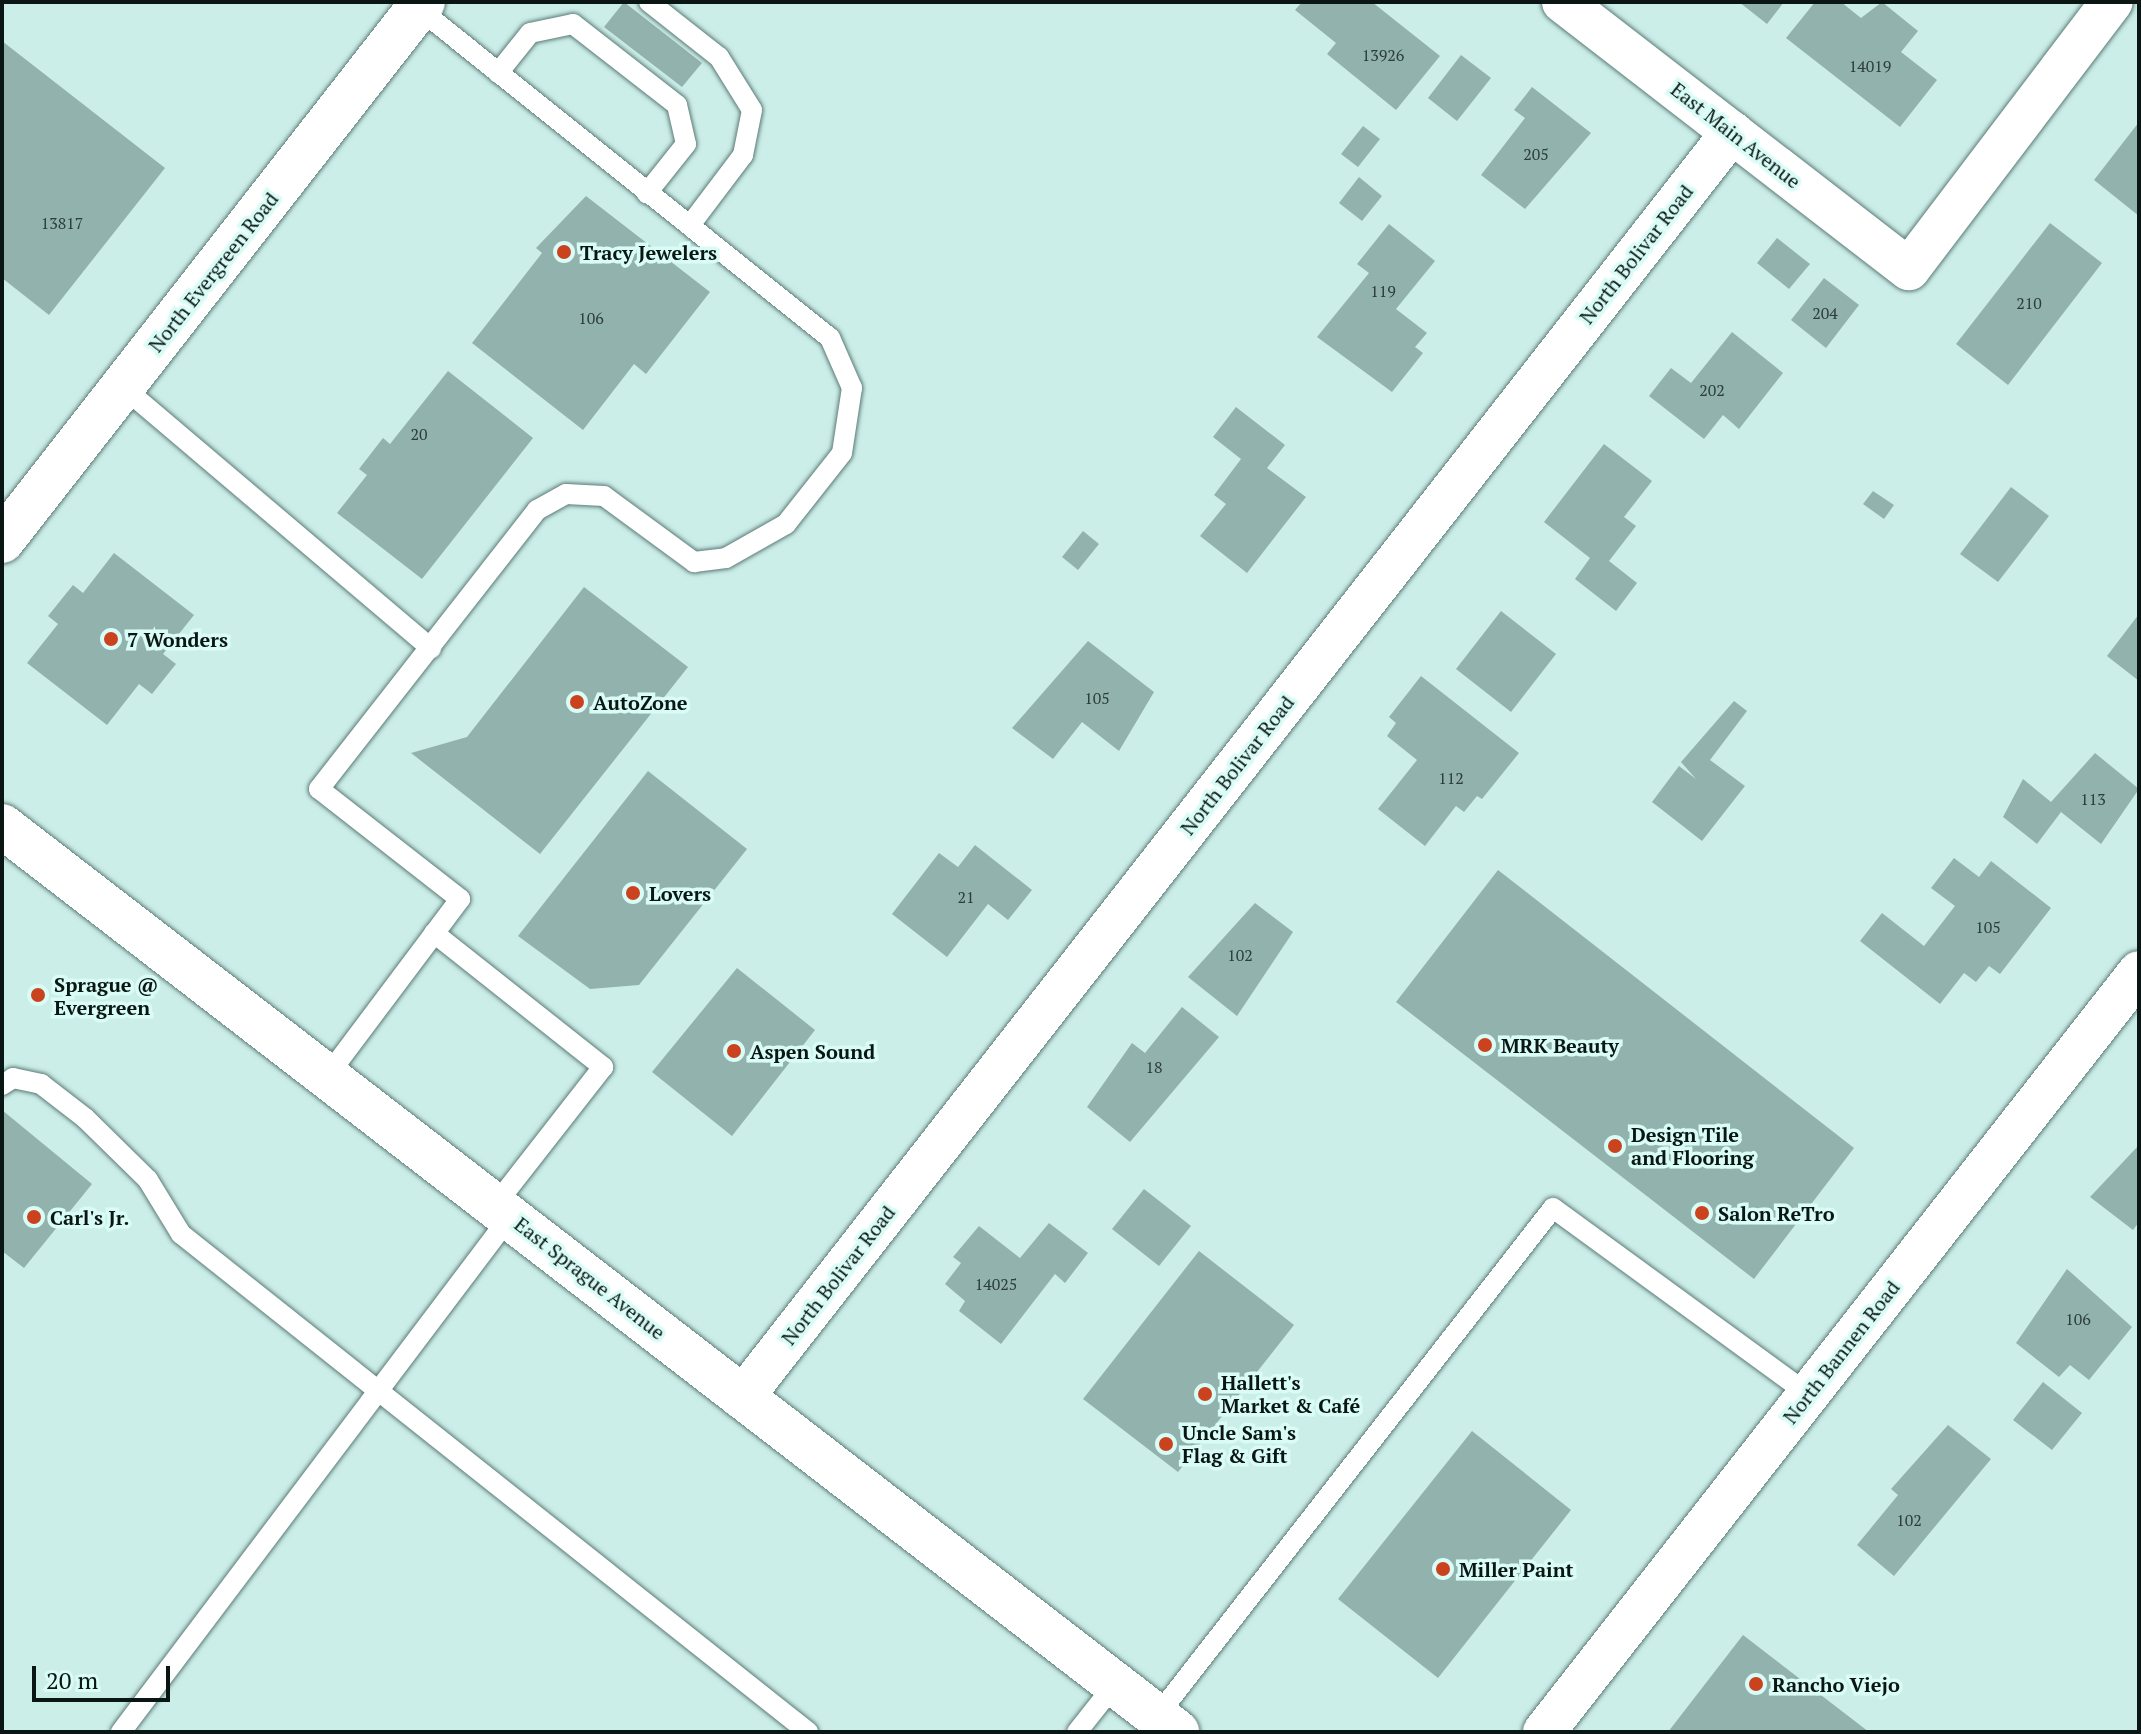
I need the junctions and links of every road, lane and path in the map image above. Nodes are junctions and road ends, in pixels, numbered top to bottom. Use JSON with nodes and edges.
{"nodes":[{"id":1,"x":649,"y":2,"type":"edge"},
{"id":2,"x":1563,"y":2,"type":"edge"},
{"id":3,"x":2112,"y":2,"type":"edge"},
{"id":4,"x":420,"y":5,"type":"edge"},
{"id":5,"x":498,"y":73,"type":"junction"},
{"id":6,"x":1732,"y":132,"type":"junction"},
{"id":7,"x":647,"y":193,"type":"junction"},
{"id":8,"x":690,"y":225,"type":"junction"},
{"id":9,"x":123,"y":387,"type":"junction"},
{"id":10,"x":2,"y":541,"type":"edge"},
{"id":11,"x":431,"y":648,"type":"junction"},
{"id":12,"x":2,"y":826,"type":"edge"},
{"id":13,"x":434,"y":933,"type":"junction"},
{"id":14,"x":2139,"y":972,"type":"edge"},
{"id":15,"x":328,"y":1075,"type":"junction"},
{"id":16,"x":2,"y":1085,"type":"edge"},
{"id":17,"x":503,"y":1210,"type":"junction"},
{"id":18,"x":378,"y":1391,"type":"junction"},
{"id":19,"x":1808,"y":1394,"type":"junction"},
{"id":20,"x":742,"y":1398,"type":"junction"},
{"id":21,"x":1115,"y":1684,"type":"junction"},
{"id":22,"x":1167,"y":1724,"type":"edge"},
{"id":23,"x":121,"y":1732,"type":"edge"},
{"id":24,"x":808,"y":1732,"type":"edge"},
{"id":25,"x":1077,"y":1732,"type":"edge"},
{"id":26,"x":1544,"y":1732,"type":"edge"}],
"edges":[{"from":1,"to":8,"type":"lane"},
{"from":2,"to":6,"type":"street","name":"East Main Avenue"},
{"from":3,"to":6,"type":"street","name":"East Main Avenue"},
{"from":4,"to":5,"type":"lane"},
{"from":4,"to":9,"type":"main road","name":"North Evergreen Road"},
{"from":5,"to":7,"type":"lane"},
{"from":5,"to":7,"type":"lane"},
{"from":6,"to":20,"type":"street","name":"North Bolivar Road"},
{"from":7,"to":8,"type":"lane"},
{"from":8,"to":11,"type":"lane"},
{"from":9,"to":10,"type":"main road","name":"North Evergreen Road"},
{"from":9,"to":11,"type":"lane"},
{"from":11,"to":13,"type":"lane"},
{"from":12,"to":15,"type":"main road","name":"East Sprague Avenue"},
{"from":13,"to":15,"type":"lane"},
{"from":13,"to":17,"type":"lane"},
{"from":14,"to":19,"type":"street","name":"North Bannen Road"},
{"from":15,"to":17,"type":"main road","name":"East Sprague Avenue"},
{"from":16,"to":18,"type":"lane"},
{"from":17,"to":18,"type":"lane"},
{"from":17,"to":20,"type":"main road","name":"East Sprague Avenue"},
{"from":18,"to":23,"type":"lane"},
{"from":18,"to":24,"type":"lane"},
{"from":19,"to":22,"type":"lane"},
{"from":19,"to":26,"type":"street","name":"North Bannen Road"},
{"from":20,"to":21,"type":"main road","name":"East Sprague Avenue"},
{"from":21,"to":22,"type":"main road","name":"East Sprague Avenue"},
{"from":21,"to":25,"type":"lane"}]}
